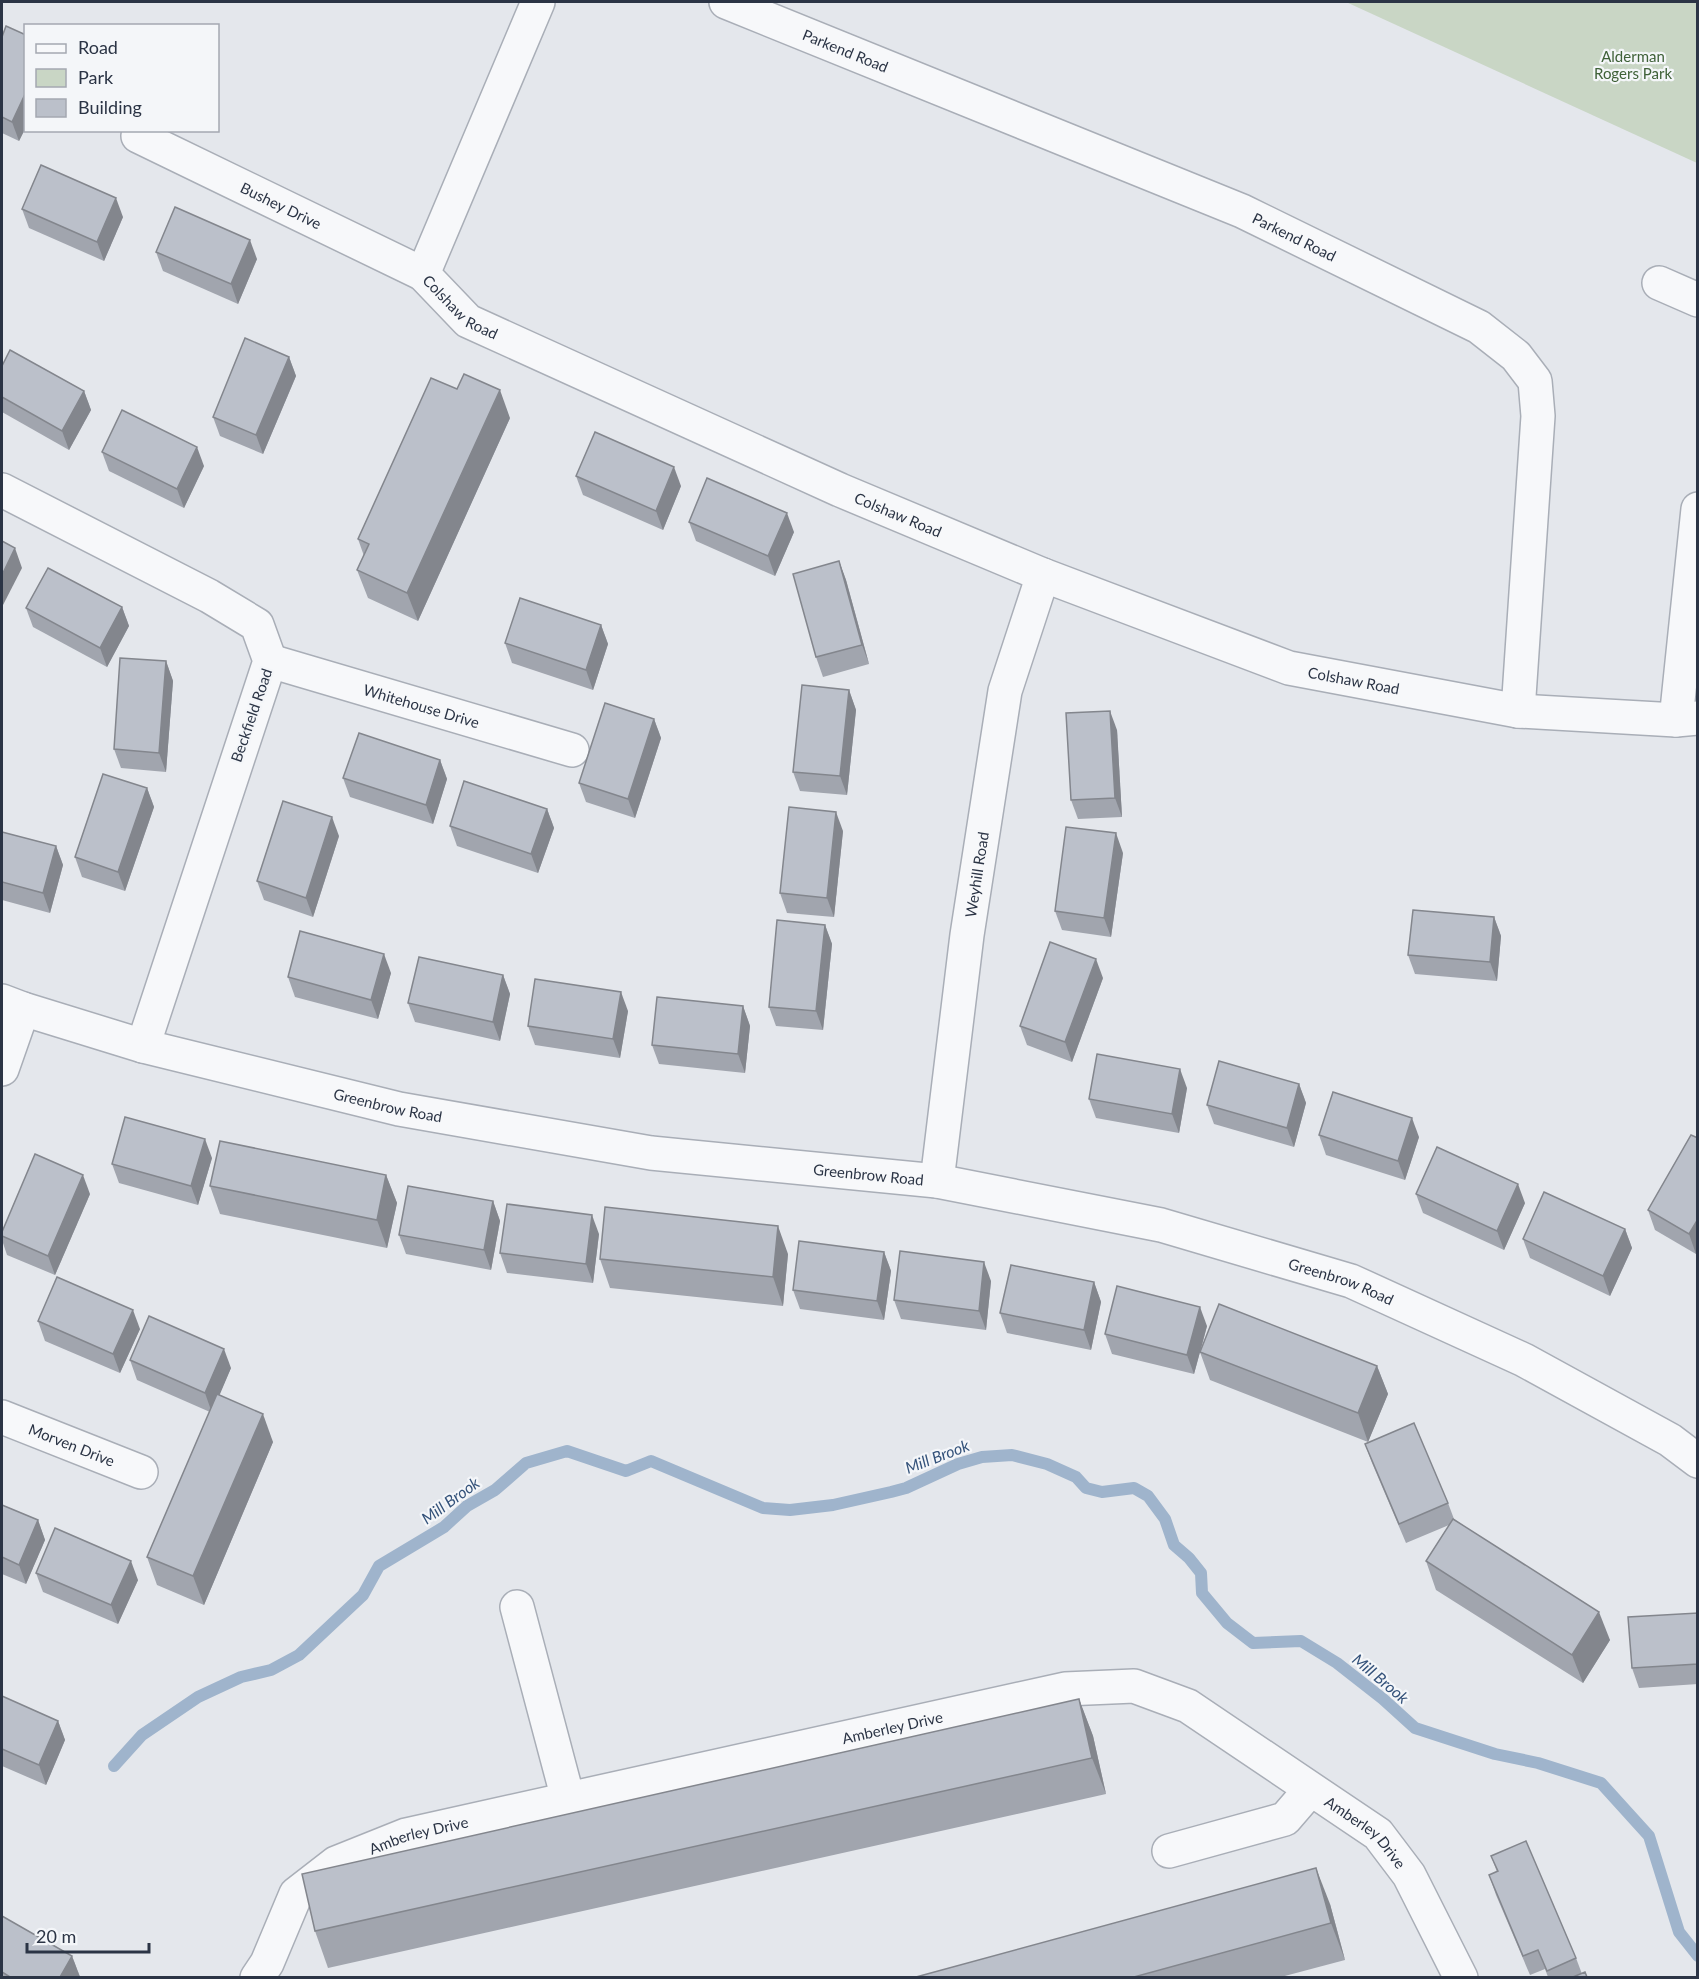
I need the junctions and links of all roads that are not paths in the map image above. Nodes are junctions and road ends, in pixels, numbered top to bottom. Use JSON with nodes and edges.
{"nodes":[{"id":1,"x":538,"y":2,"type":"edge"},
{"id":2,"x":726,"y":2,"type":"edge"},
{"id":3,"x":138,"y":136,"type":"dead end"},
{"id":4,"x":423,"y":274,"type":"junction"},
{"id":5,"x":1659,"y":283,"type":"dead end"},
{"id":6,"x":1698,"y":300,"type":"edge"},
{"id":7,"x":2,"y":490,"type":"edge"},
{"id":8,"x":1697,"y":522,"type":"edge"},
{"id":9,"x":1043,"y":575,"type":"junction"},
{"id":10,"x":270,"y":661,"type":"junction"},
{"id":11,"x":1518,"y":711,"type":"junction"},
{"id":12,"x":1687,"y":719,"type":"edge"},
{"id":13,"x":572,"y":750,"type":"dead end"},
{"id":14,"x":12,"y":1005,"type":"edge"},
{"id":15,"x":143,"y":1046,"type":"junction"},
{"id":16,"x":2,"y":1069,"type":"edge"},
{"id":17,"x":938,"y":1181,"type":"junction"},
{"id":18,"x":2,"y":1417,"type":"edge"},
{"id":19,"x":1698,"y":1461,"type":"edge"},
{"id":20,"x":141,"y":1472,"type":"dead end"},
{"id":21,"x":517,"y":1607,"type":"dead end"},
{"id":22,"x":1310,"y":1790,"type":"junction"},
{"id":23,"x":568,"y":1799,"type":"junction"},
{"id":24,"x":1170,"y":1851,"type":"dead end"},
{"id":25,"x":270,"y":1972,"type":"edge"},
{"id":26,"x":1461,"y":1977,"type":"edge"}],
"edges":[{"from":1,"to":4,"type":"street","name":"Colshaw Road"},
{"from":2,"to":11,"type":"street","name":"Parkend Road"},
{"from":3,"to":4,"type":"street","name":"Bushey Drive"},
{"from":4,"to":9,"type":"street","name":"Colshaw Road"},
{"from":5,"to":6,"type":"street"},
{"from":7,"to":10,"type":"street","name":"Beckfield Road"},
{"from":8,"to":12,"type":"street"},
{"from":9,"to":11,"type":"street","name":"Colshaw Road"},
{"from":9,"to":17,"type":"street","name":"Weyhill Road"},
{"from":10,"to":13,"type":"street","name":"Whitehouse Drive"},
{"from":10,"to":15,"type":"street","name":"Beckfield Road"},
{"from":11,"to":12,"type":"street","name":"Colshaw Road"},
{"from":14,"to":15,"type":"street","name":"Greenbrow Road"},
{"from":14,"to":16,"type":"street"},
{"from":15,"to":17,"type":"street","name":"Greenbrow Road"},
{"from":17,"to":19,"type":"street","name":"Greenbrow Road"},
{"from":18,"to":20,"type":"street","name":"Morven Drive"},
{"from":21,"to":23,"type":"street"},
{"from":22,"to":23,"type":"street","name":"Amberley Drive"},
{"from":22,"to":24,"type":"street"},
{"from":22,"to":26,"type":"street","name":"Amberley Drive"},
{"from":23,"to":25,"type":"street","name":"Amberley Drive"}]}
